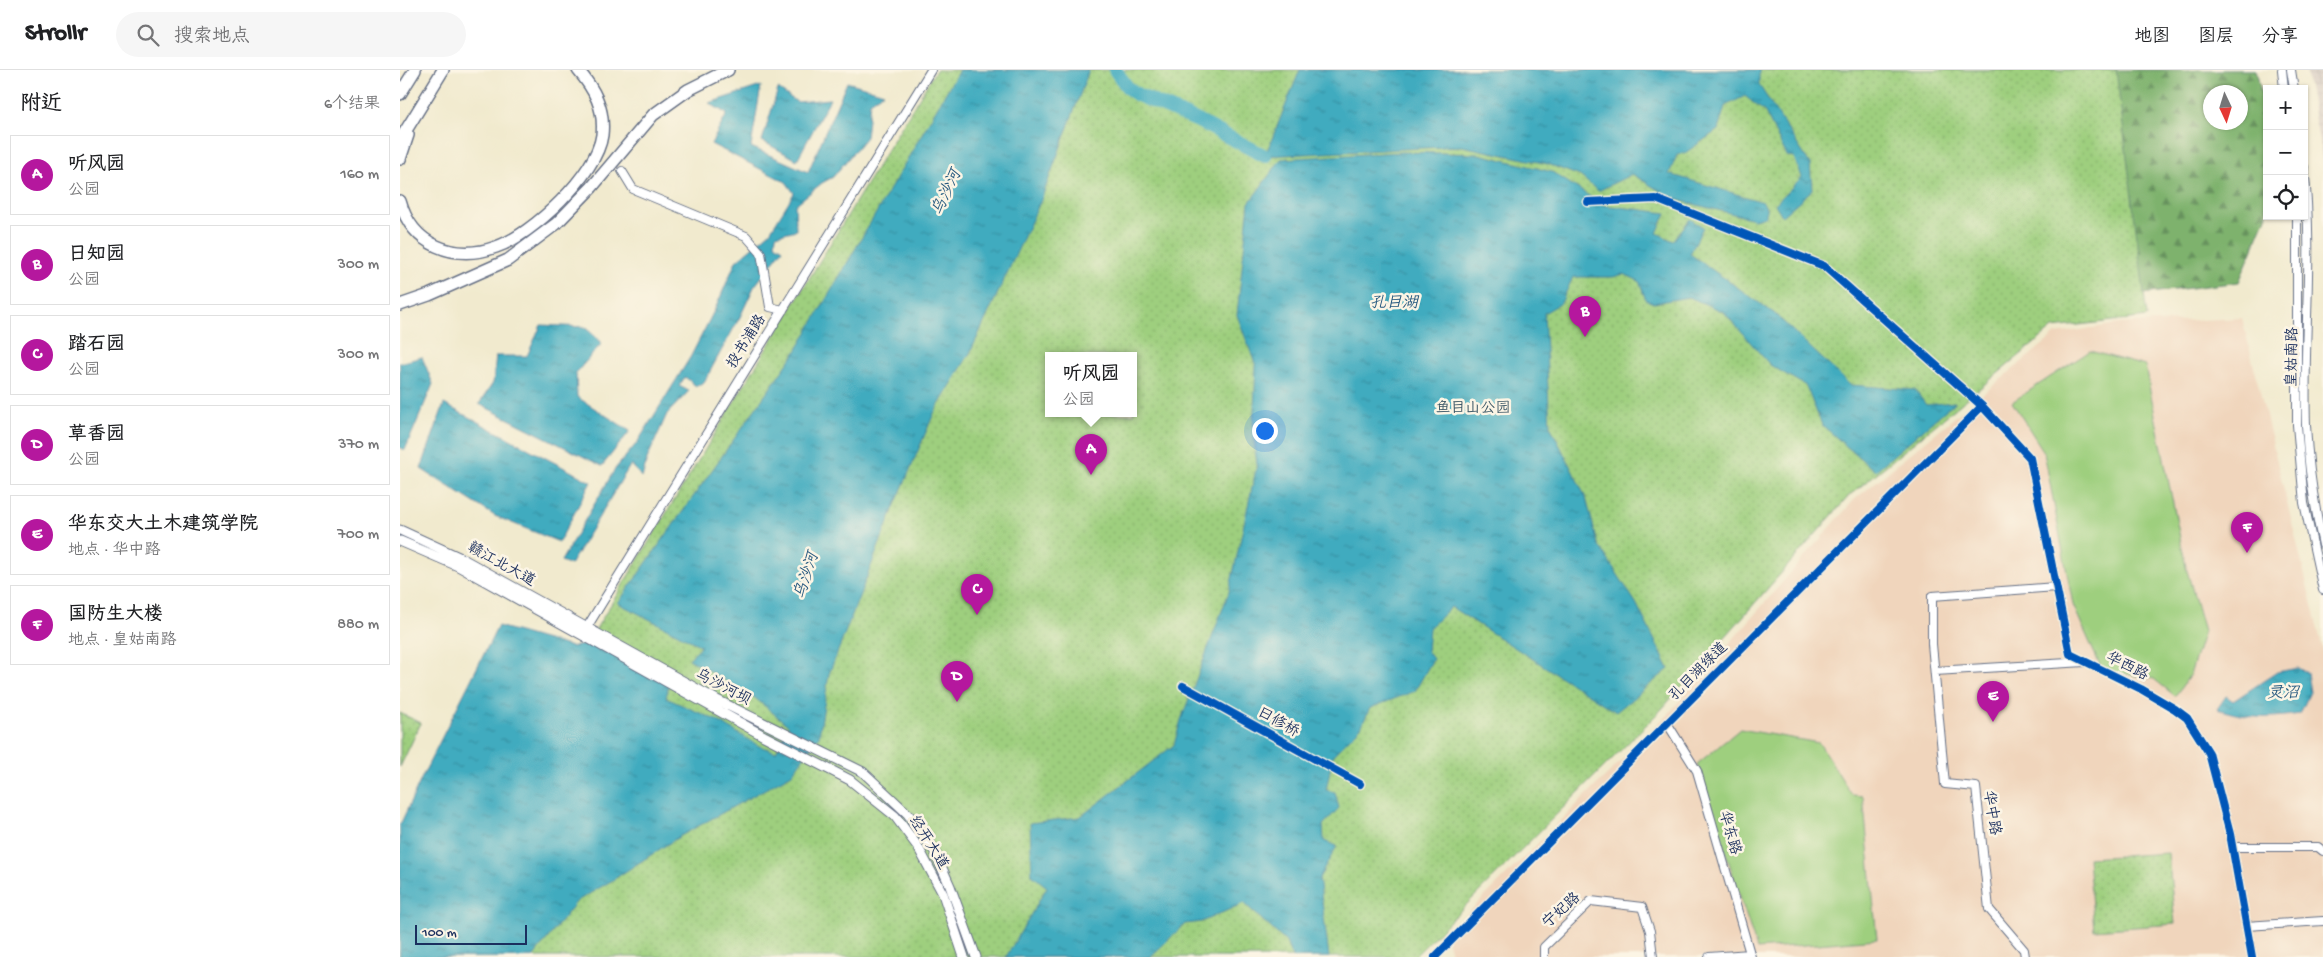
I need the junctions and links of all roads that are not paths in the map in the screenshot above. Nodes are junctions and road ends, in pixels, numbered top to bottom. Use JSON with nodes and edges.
{"nodes":[{"id":1,"x":415,"y":70,"type":"edge"},
{"id":2,"x":443,"y":70,"type":"edge"},
{"id":3,"x":578,"y":70,"type":"edge"},
{"id":4,"x":728,"y":70,"type":"edge"},
{"id":5,"x":931,"y":70,"type":"edge"},
{"id":6,"x":2282,"y":70,"type":"edge"},
{"id":7,"x":2291,"y":70,"type":"edge"},
{"id":8,"x":2284,"y":85,"type":"edge"},
{"id":9,"x":2293,"y":85,"type":"edge"},
{"id":10,"x":400,"y":94,"type":"edge"},
{"id":11,"x":418,"y":112,"type":"junction"},
{"id":12,"x":400,"y":140,"type":"edge"},
{"id":13,"x":400,"y":159,"type":"edge"},
{"id":14,"x":622,"y":171,"type":"dead end"},
{"id":15,"x":2304,"y":175,"type":"edge"},
{"id":16,"x":400,"y":201,"type":"edge"},
{"id":17,"x":1588,"y":202,"type":"dead end"},
{"id":18,"x":2297,"y":220,"type":"edge"},
{"id":19,"x":400,"y":305,"type":"edge"},
{"id":20,"x":783,"y":310,"type":"junction"},
{"id":21,"x":1982,"y":406,"type":"junction"},
{"id":22,"x":400,"y":530,"type":"edge"},
{"id":23,"x":400,"y":541,"type":"edge"},
{"id":24,"x":2323,"y":545,"type":"edge"},
{"id":25,"x":2056,"y":586,"type":"junction"},
{"id":26,"x":2323,"y":590,"type":"edge"},
{"id":27,"x":566,"y":627,"type":"joint"},
{"id":28,"x":584,"y":632,"type":"junction"},
{"id":29,"x":2086,"y":662,"type":"junction"},
{"id":30,"x":1935,"y":671,"type":"junction"},
{"id":31,"x":1667,"y":723,"type":"junction"},
{"id":32,"x":806,"y":758,"type":"joint"},
{"id":33,"x":852,"y":765,"type":"joint"},
{"id":34,"x":2232,"y":848,"type":"junction"},
{"id":35,"x":2323,"y":851,"type":"edge"},
{"id":36,"x":2323,"y":922,"type":"edge"},
{"id":37,"x":2246,"y":926,"type":"junction"},
{"id":38,"x":1751,"y":956,"type":"edge"},
{"id":39,"x":964,"y":957,"type":"edge"},
{"id":40,"x":976,"y":957,"type":"edge"},
{"id":41,"x":1435,"y":957,"type":"edge"},
{"id":42,"x":1544,"y":957,"type":"edge"},
{"id":43,"x":1653,"y":957,"type":"edge"},
{"id":44,"x":1709,"y":957,"type":"edge"},
{"id":45,"x":2025,"y":957,"type":"edge"},
{"id":46,"x":2252,"y":957,"type":"edge"}],
"edges":[{"from":1,"to":10,"type":"highway"},
{"from":2,"to":11,"type":"highway"},
{"from":3,"to":16,"type":"highway"},
{"from":4,"to":19,"type":"highway"},
{"from":5,"to":20,"type":"street","name":"投书浦路"},
{"from":6,"to":8,"type":"street"},
{"from":7,"to":9,"type":"street"},
{"from":11,"to":12,"type":"highway"},
{"from":11,"to":13,"type":"highway"},
{"from":14,"to":20,"type":"street"},
{"from":15,"to":24,"type":"street","name":"皇姑南路"},
{"from":17,"to":21,"type":"street","name":"华西路"},
{"from":18,"to":26,"type":"street","name":"皇姑南路"},
{"from":20,"to":28,"type":"street","name":"投书浦路"},
{"from":21,"to":25,"type":"street","name":"华西路"},
{"from":21,"to":31,"type":"street","name":"孔目湖绿道"},
{"from":22,"to":28,"type":"main road","name":"赣江北大道"},
{"from":23,"to":27,"type":"main road","name":"赣江北大道"},
{"from":25,"to":29,"type":"street","name":"华西路"},
{"from":25,"to":30,"type":"street","name":"华中路"},
{"from":27,"to":28,"type":"main road","name":"乌沙河坝"},
{"from":28,"to":32,"type":"main road","name":"乌沙河坝"},
{"from":28,"to":33,"type":"main road","name":"乌沙河坝"},
{"from":29,"to":30,"type":"street"},
{"from":29,"to":34,"type":"street","name":"华西路"},
{"from":30,"to":45,"type":"street","name":"华中路"},
{"from":31,"to":38,"type":"street","name":"华东路"},
{"from":31,"to":41,"type":"street","name":"孔目湖绿道"},
{"from":32,"to":39,"type":"main road","name":"经开大道"},
{"from":33,"to":40,"type":"main road","name":"经开大道"},
{"from":34,"to":35,"type":"street"},
{"from":34,"to":37,"type":"street","name":"华西路"},
{"from":36,"to":37,"type":"street"},
{"from":37,"to":46,"type":"street","name":"华西路"},
{"from":38,"to":44,"type":"street"},
{"from":42,"to":43,"type":"street","name":"宁妃路"}]}
